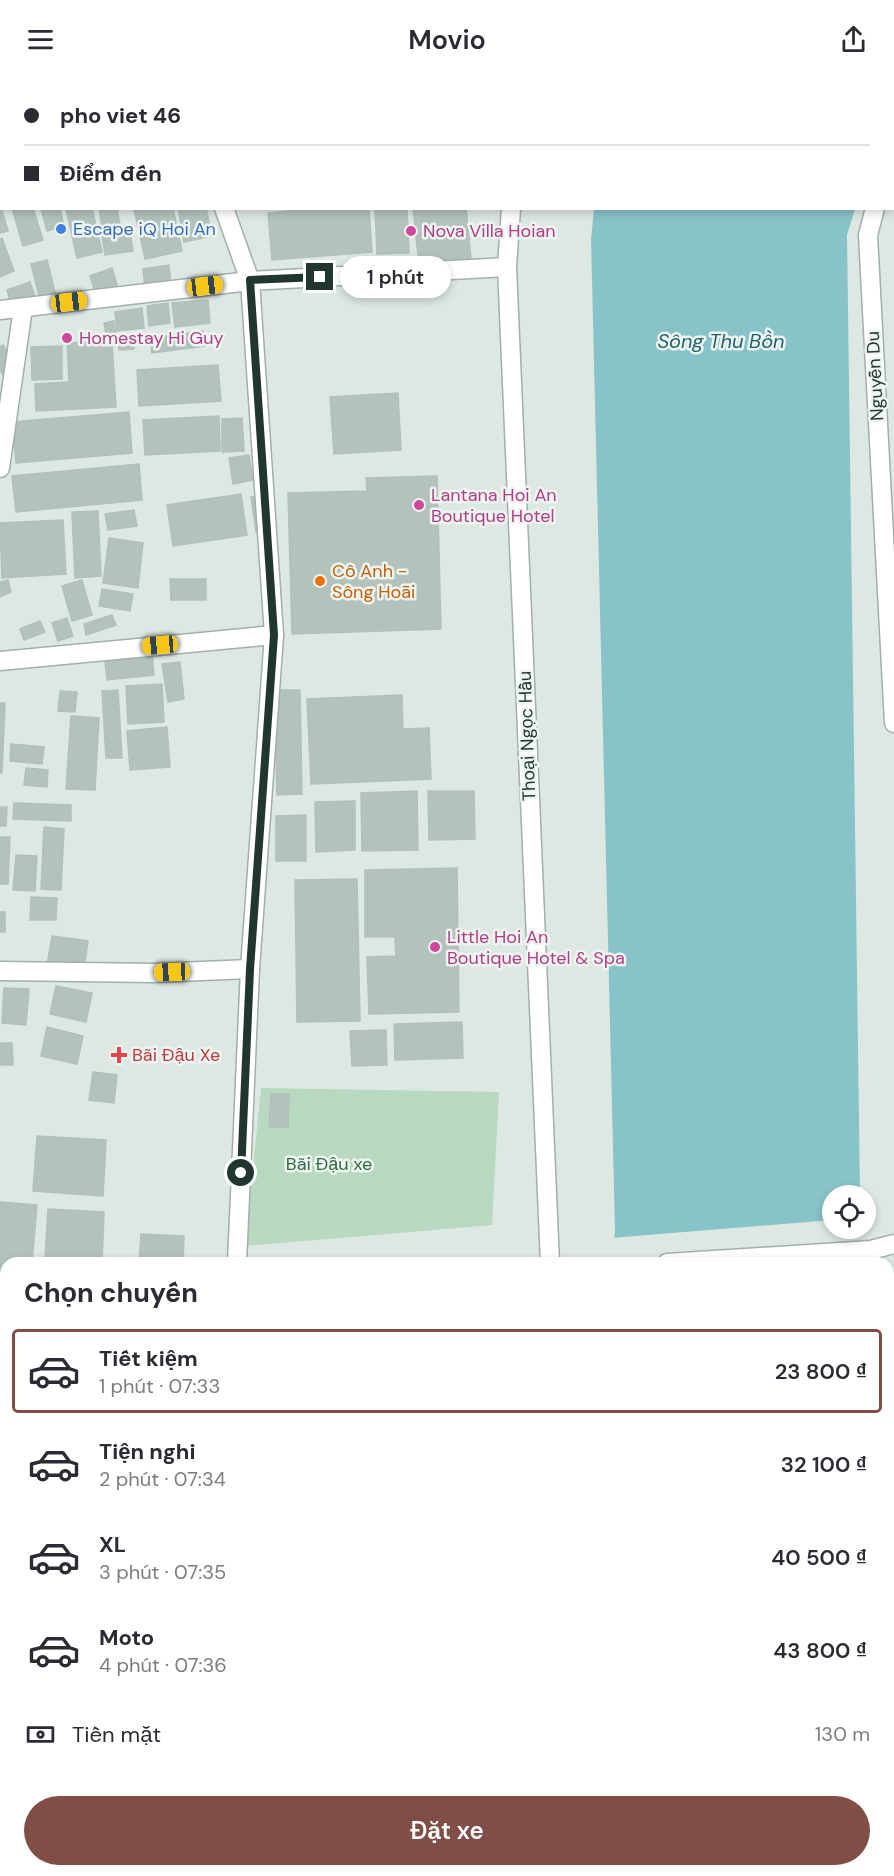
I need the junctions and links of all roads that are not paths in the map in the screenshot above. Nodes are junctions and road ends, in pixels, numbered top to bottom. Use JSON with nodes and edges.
{"nodes":[{"id":1,"x":225,"y":210,"type":"edge"},
{"id":2,"x":511,"y":210,"type":"edge"},
{"id":3,"x":874,"y":210,"type":"edge"},
{"id":4,"x":507,"y":267,"type":"junction"},
{"id":5,"x":250,"y":280,"type":"junction"},
{"id":6,"x":23,"y":308,"type":"junction"},
{"id":7,"x":0,"y":310,"type":"edge"},
{"id":8,"x":0,"y":468,"type":"edge"},
{"id":9,"x":274,"y":635,"type":"junction"},
{"id":10,"x":0,"y":660,"type":"edge"},
{"id":11,"x":894,"y":723,"type":"edge"},
{"id":12,"x":250,"y":969,"type":"junction"},
{"id":13,"x":0,"y":972,"type":"edge"},
{"id":14,"x":894,"y":1244,"type":"edge"},
{"id":15,"x":237,"y":1257,"type":"edge"},
{"id":16,"x":550,"y":1257,"type":"edge"},
{"id":17,"x":761,"y":1257,"type":"edge"}],
"edges":[{"from":1,"to":5,"type":"street"},
{"from":2,"to":4,"type":"street","name":"Thoại Ngọc Hầu"},
{"from":3,"to":11,"type":"street","name":"Nguyễn Du"},
{"from":4,"to":5,"type":"street"},
{"from":4,"to":16,"type":"street","name":"Thoại Ngọc Hầu"},
{"from":5,"to":6,"type":"street"},
{"from":5,"to":9,"type":"street"},
{"from":6,"to":7,"type":"street"},
{"from":6,"to":8,"type":"street"},
{"from":9,"to":10,"type":"street"},
{"from":9,"to":12,"type":"street"},
{"from":12,"to":13,"type":"street"},
{"from":12,"to":15,"type":"street"},
{"from":14,"to":17,"type":"street"}]}
